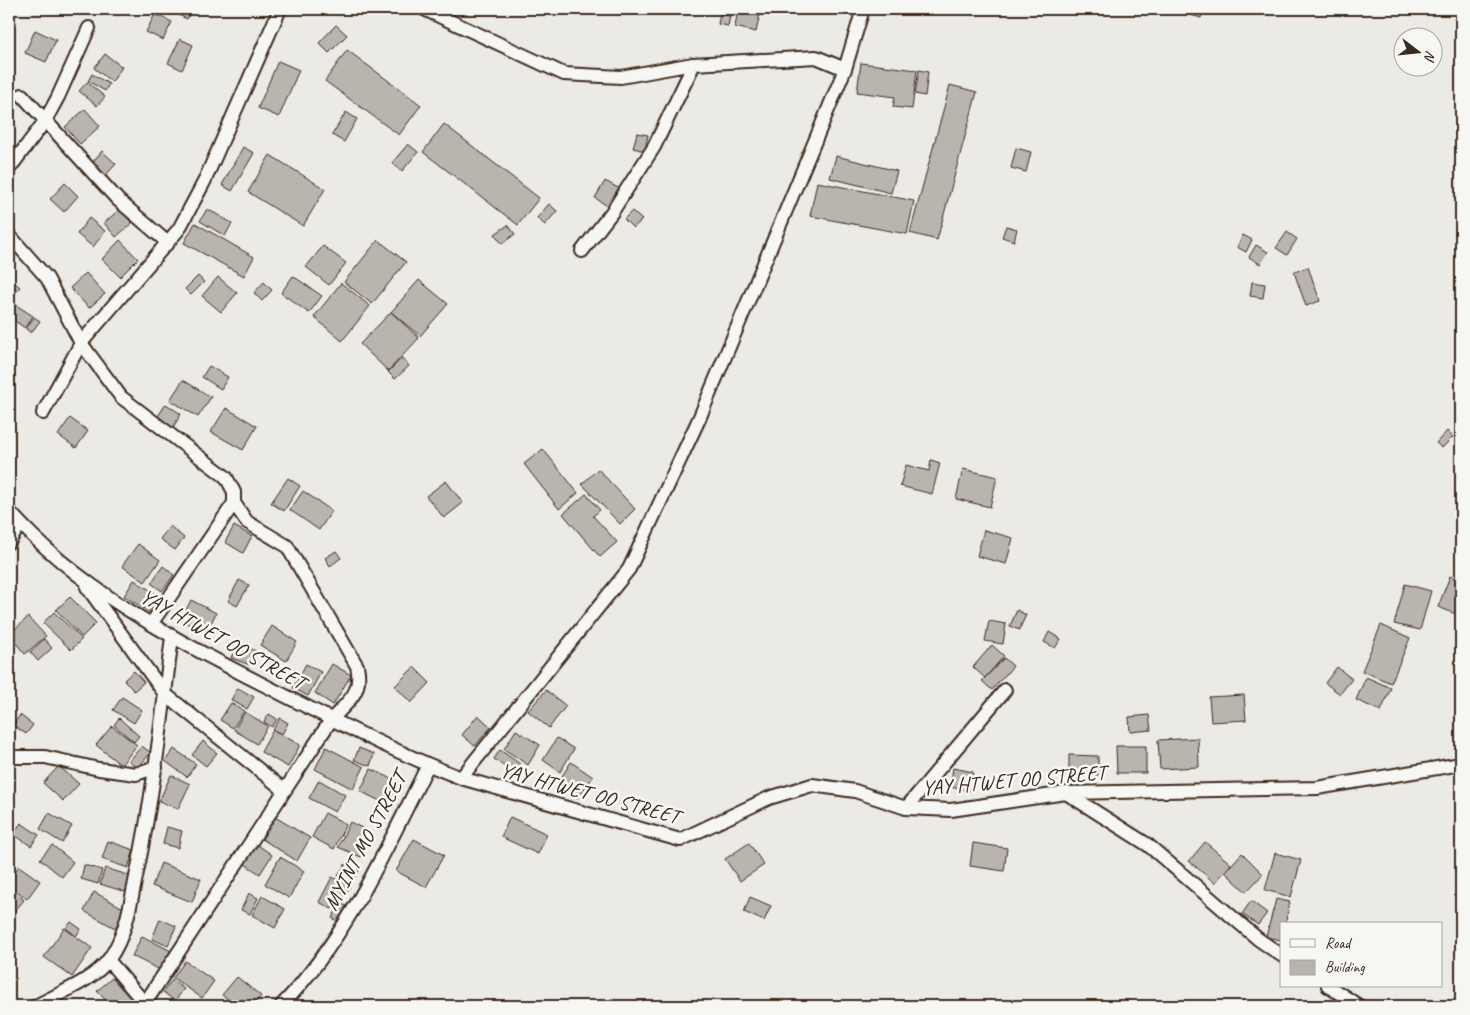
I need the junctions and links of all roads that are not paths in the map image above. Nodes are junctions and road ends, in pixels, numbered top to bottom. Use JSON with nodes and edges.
{"nodes":[{"id":1,"x":280,"y":9,"type":"edge"},
{"id":2,"x":424,"y":9,"type":"edge"},
{"id":3,"x":863,"y":9,"type":"edge"},
{"id":4,"x":89,"y":28,"type":"dead end"},
{"id":5,"x":694,"y":64,"type":"junction"},
{"id":6,"x":845,"y":68,"type":"junction"},
{"id":7,"x":22,"y":94,"type":"dead end"},
{"id":8,"x":45,"y":121,"type":"junction"},
{"id":9,"x":9,"y":169,"type":"edge"},
{"id":10,"x":9,"y":235,"type":"edge"},
{"id":11,"x":168,"y":244,"type":"junction"},
{"id":12,"x":582,"y":251,"type":"dead end"},
{"id":13,"x":81,"y":342,"type":"junction"},
{"id":14,"x":43,"y":413,"type":"dead end"},
{"id":15,"x":234,"y":504,"type":"junction"},
{"id":16,"x":9,"y":511,"type":"edge"},
{"id":17,"x":20,"y":524,"type":"junction"},
{"id":18,"x":9,"y":542,"type":"edge"},
{"id":19,"x":82,"y":581,"type":"junction"},
{"id":20,"x":151,"y":624,"type":"junction"},
{"id":21,"x":172,"y":637,"type":"junction"},
{"id":22,"x":1006,"y":690,"type":"dead end"},
{"id":23,"x":165,"y":694,"type":"junction"},
{"id":24,"x":331,"y":720,"type":"junction"},
{"id":25,"x":9,"y":757,"type":"edge"},
{"id":26,"x":1461,"y":764,"type":"edge"},
{"id":27,"x":428,"y":765,"type":"junction"},
{"id":28,"x":156,"y":767,"type":"junction"},
{"id":29,"x":461,"y":778,"type":"junction"},
{"id":30,"x":284,"y":790,"type":"junction"},
{"id":31,"x":1066,"y":793,"type":"junction"},
{"id":32,"x":906,"y":808,"type":"junction"},
{"id":33,"x":1280,"y":954,"type":"edge"},
{"id":34,"x":108,"y":960,"type":"junction"},
{"id":35,"x":1331,"y":988,"type":"edge"},
{"id":36,"x":146,"y":1005,"type":"edge"},
{"id":37,"x":36,"y":1006,"type":"edge"},
{"id":38,"x":281,"y":1006,"type":"edge"},
{"id":39,"x":1359,"y":1006,"type":"edge"}],
"edges":[{"from":1,"to":11,"type":"street"},
{"from":2,"to":5,"type":"street"},
{"from":3,"to":6,"type":"street"},
{"from":4,"to":8,"type":"street"},
{"from":5,"to":6,"type":"street"},
{"from":5,"to":12,"type":"street"},
{"from":6,"to":29,"type":"street"},
{"from":7,"to":8,"type":"street"},
{"from":8,"to":9,"type":"street"},
{"from":8,"to":11,"type":"street"},
{"from":10,"to":13,"type":"street"},
{"from":11,"to":13,"type":"street"},
{"from":13,"to":14,"type":"street"},
{"from":13,"to":15,"type":"street"},
{"from":15,"to":20,"type":"street"},
{"from":15,"to":24,"type":"street"},
{"from":16,"to":17,"type":"street","name":"YAY HTWET OO STREET"},
{"from":17,"to":18,"type":"street"},
{"from":17,"to":19,"type":"street","name":"YAY HTWET OO STREET"},
{"from":19,"to":20,"type":"street","name":"YAY HTWET OO STREET"},
{"from":19,"to":23,"type":"street"},
{"from":20,"to":21,"type":"street","name":"YAY HTWET OO STREET"},
{"from":21,"to":23,"type":"street"},
{"from":21,"to":24,"type":"street","name":"YAY HTWET OO STREET"},
{"from":22,"to":32,"type":"street"},
{"from":23,"to":28,"type":"street"},
{"from":23,"to":30,"type":"street"},
{"from":24,"to":27,"type":"street","name":"YAY HTWET OO STREET"},
{"from":24,"to":30,"type":"street"},
{"from":25,"to":28,"type":"street"},
{"from":26,"to":31,"type":"street","name":"YAY HTWET OO STREET"},
{"from":27,"to":29,"type":"street","name":"YAY HTWET OO STREET"},
{"from":27,"to":38,"type":"street","name":"MYINT MO STREET"},
{"from":28,"to":34,"type":"street"},
{"from":29,"to":32,"type":"street","name":"YAY HTWET OO STREET"},
{"from":30,"to":36,"type":"street"},
{"from":31,"to":32,"type":"street","name":"YAY HTWET OO STREET"},
{"from":31,"to":33,"type":"street"},
{"from":34,"to":36,"type":"street"},
{"from":34,"to":37,"type":"street"},
{"from":35,"to":39,"type":"street"}]}
